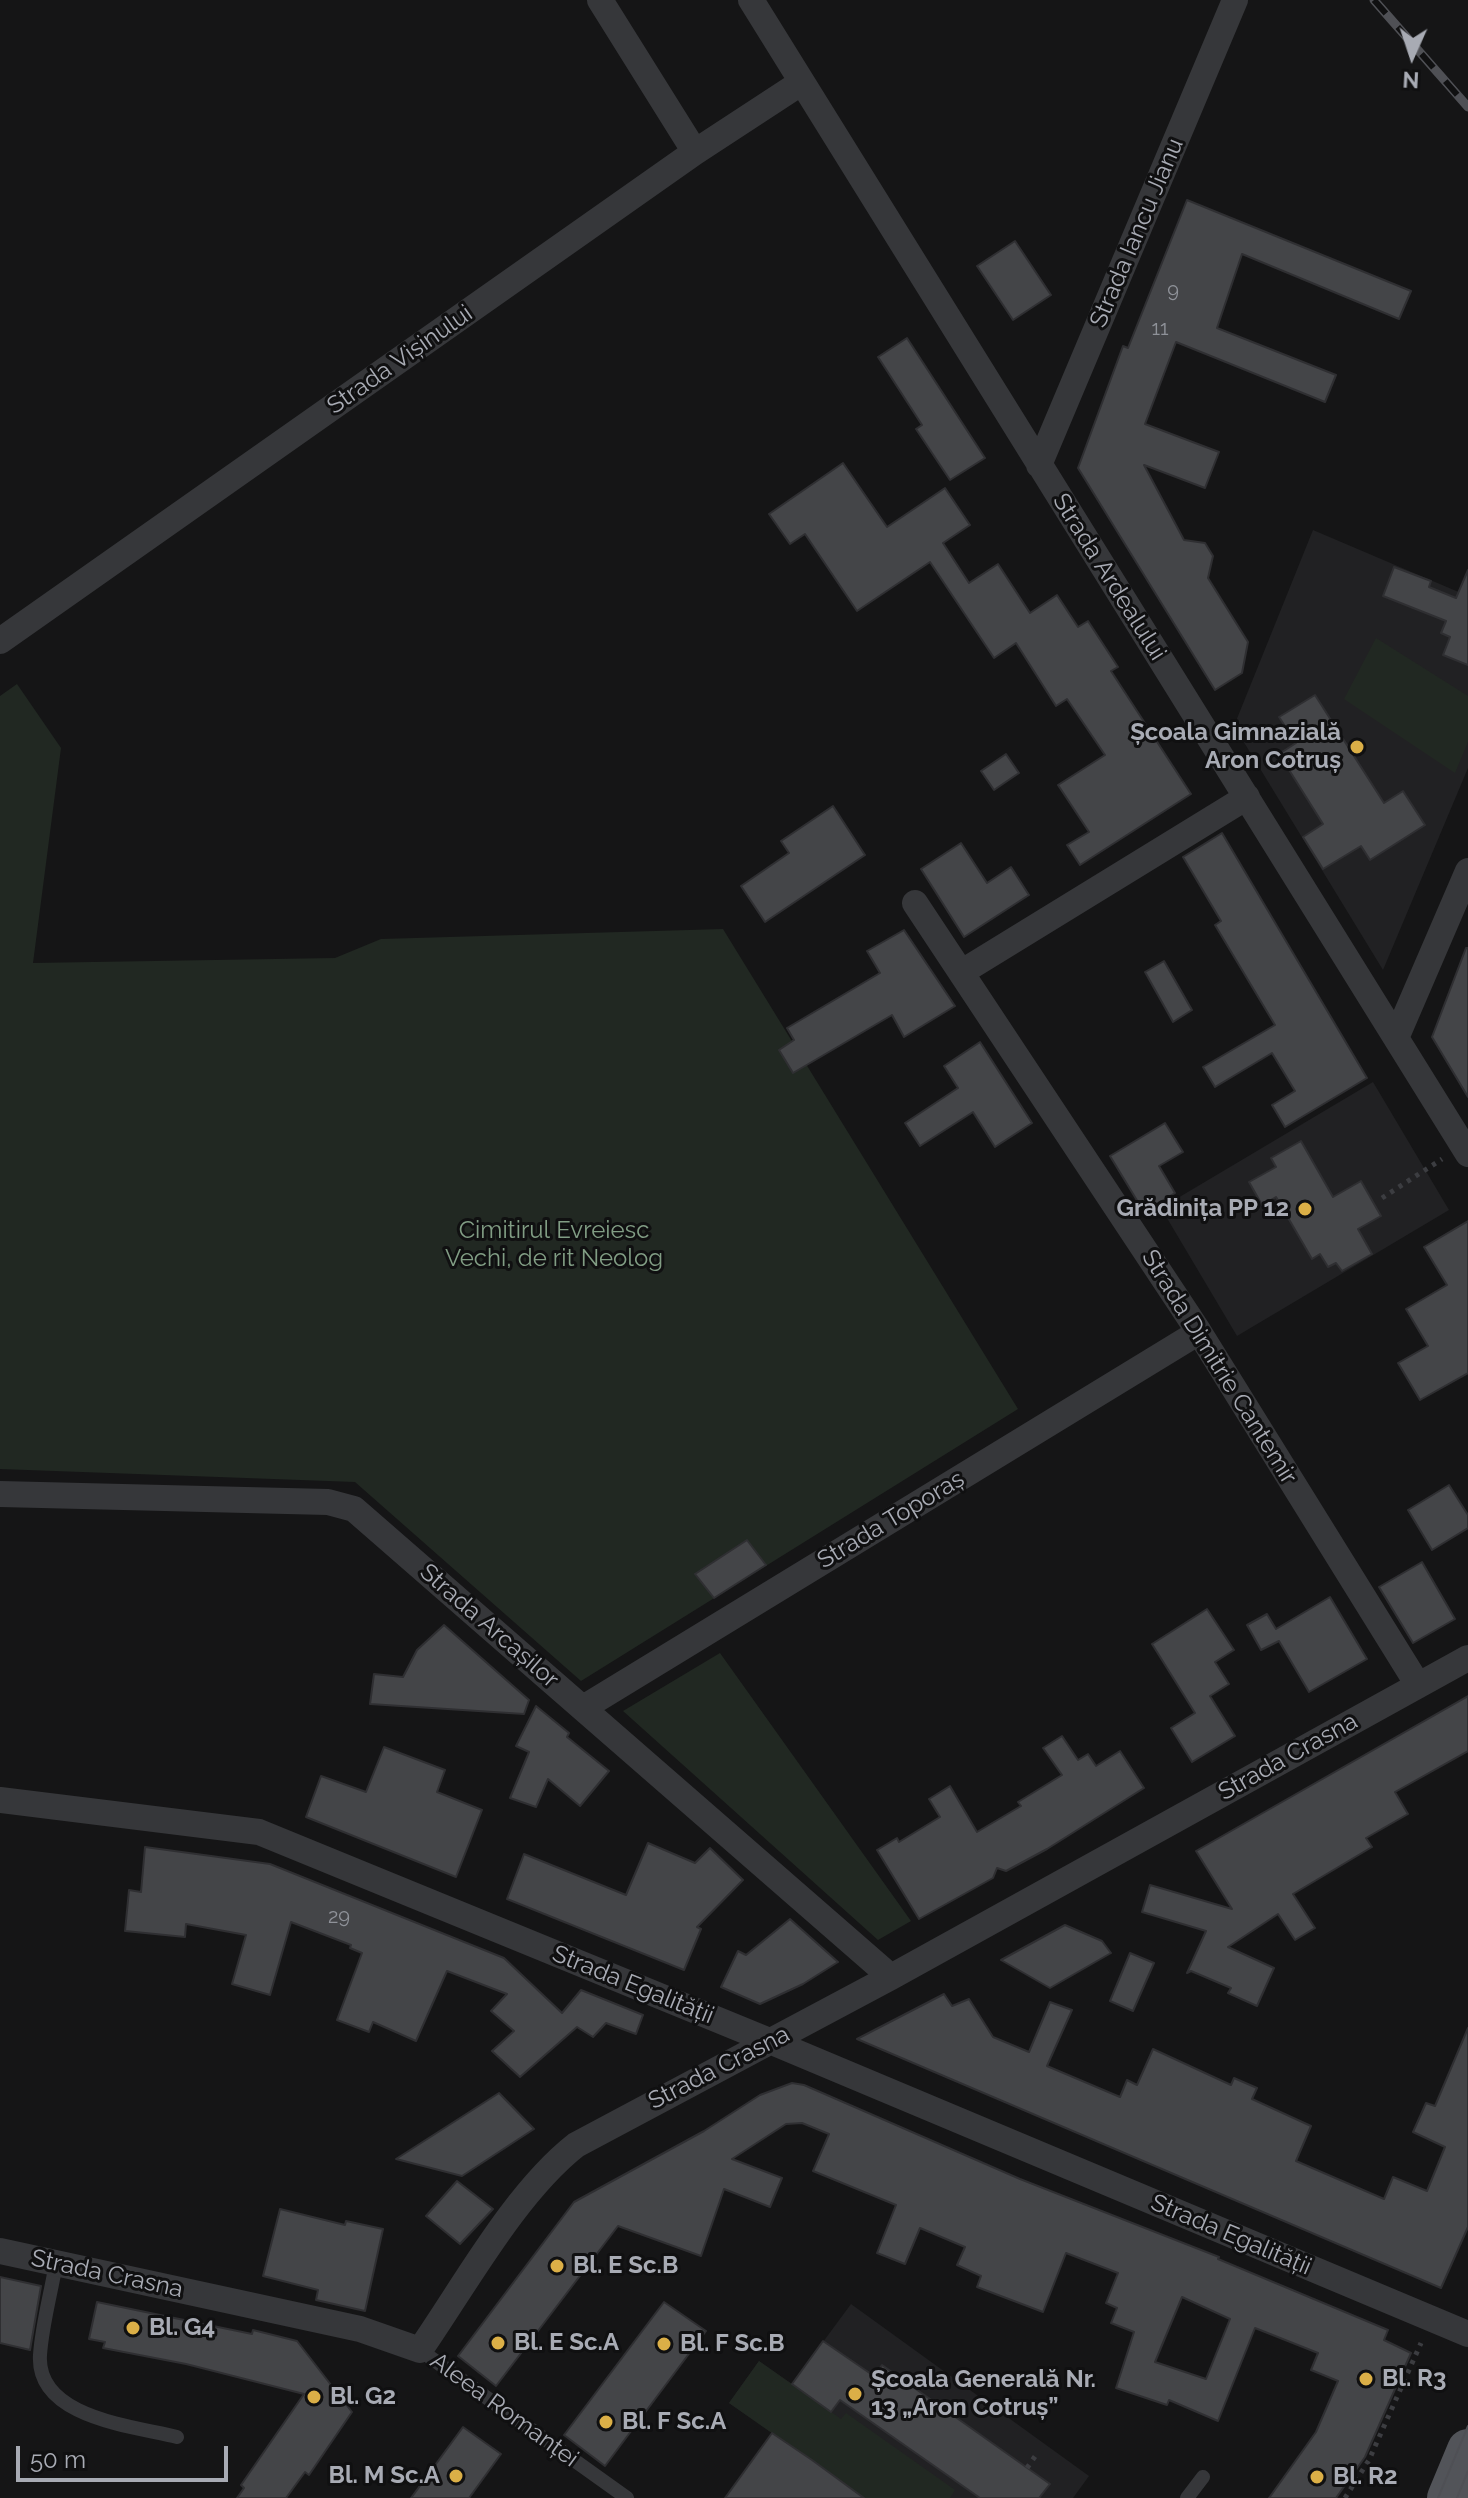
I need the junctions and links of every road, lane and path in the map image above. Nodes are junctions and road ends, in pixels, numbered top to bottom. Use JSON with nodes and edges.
{"nodes":[{"id":1,"x":600,"y":0,"type":"edge"},
{"id":2,"x":751,"y":0,"type":"edge"},
{"id":3,"x":1235,"y":0,"type":"edge"},
{"id":4,"x":802,"y":82,"type":"junction"},
{"id":5,"x":695,"y":152,"type":"junction"},
{"id":6,"x":1039,"y":465,"type":"junction"},
{"id":7,"x":4,"y":630,"type":"edge"},
{"id":8,"x":1247,"y":797,"type":"junction"},
{"id":9,"x":1468,"y":871,"type":"edge"},
{"id":10,"x":915,"y":903,"type":"dead end"},
{"id":11,"x":962,"y":972,"type":"junction"},
{"id":12,"x":1396,"y":1038,"type":"junction"},
{"id":13,"x":1465,"y":1149,"type":"edge"},
{"id":14,"x":1382,"y":1198,"type":"dead end"},
{"id":15,"x":1199,"y":1332,"type":"junction"},
{"id":16,"x":0,"y":1494,"type":"edge"},
{"id":17,"x":1468,"y":1658,"type":"edge"},
{"id":18,"x":1418,"y":1685,"type":"junction"},
{"id":19,"x":583,"y":1708,"type":"junction"},
{"id":20,"x":0,"y":1800,"type":"edge"},
{"id":21,"x":891,"y":1977,"type":"junction"},
{"id":22,"x":772,"y":2042,"type":"junction"},
{"id":23,"x":0,"y":2251,"type":"edge"},
{"id":24,"x":56,"y":2263,"type":"junction"},
{"id":25,"x":1466,"y":2328,"type":"edge"},
{"id":26,"x":1422,"y":2342,"type":"dead end"},
{"id":27,"x":420,"y":2350,"type":"junction"},
{"id":28,"x":177,"y":2437,"type":"dead end"},
{"id":29,"x":1468,"y":2450,"type":"edge"},
{"id":30,"x":1036,"y":2455,"type":"dead end"},
{"id":31,"x":1027,"y":2468,"type":"dead end"},
{"id":32,"x":1203,"y":2477,"type":"dead end"},
{"id":33,"x":627,"y":2498,"type":"edge"},
{"id":34,"x":1187,"y":2498,"type":"edge"},
{"id":35,"x":1345,"y":2498,"type":"edge"},
{"id":36,"x":1448,"y":2498,"type":"edge"}],
"edges":[{"from":1,"to":5,"type":"street"},
{"from":2,"to":4,"type":"street","name":"Strada Ardealului"},
{"from":3,"to":6,"type":"street","name":"Strada Iancu Jianu"},
{"from":4,"to":5,"type":"street","name":"Strada Vișinului"},
{"from":4,"to":6,"type":"street","name":"Strada Ardealului"},
{"from":5,"to":7,"type":"street","name":"Strada Vișinului"},
{"from":6,"to":8,"type":"street","name":"Strada Ardealului"},
{"from":8,"to":11,"type":"street"},
{"from":8,"to":12,"type":"street","name":"Strada Ardealului"},
{"from":9,"to":12,"type":"street"},
{"from":10,"to":11,"type":"street","name":"Strada Dimitrie Cantemir"},
{"from":11,"to":15,"type":"street","name":"Strada Dimitrie Cantemir"},
{"from":12,"to":13,"type":"street","name":"Strada Ardealului"},
{"from":13,"to":14,"type":"path"},
{"from":15,"to":18,"type":"street","name":"Strada Dimitrie Cantemir"},
{"from":15,"to":19,"type":"street","name":"Strada Toporaș"},
{"from":16,"to":19,"type":"street","name":"Strada Arcașilor"},
{"from":17,"to":18,"type":"street","name":"Strada Crasna"},
{"from":18,"to":21,"type":"street","name":"Strada Crasna"},
{"from":19,"to":21,"type":"street","name":"Strada Arcașilor"},
{"from":20,"to":22,"type":"street","name":"Strada Egalității"},
{"from":21,"to":22,"type":"street","name":"Strada Crasna"},
{"from":22,"to":25,"type":"street","name":"Strada Egalității"},
{"from":22,"to":27,"type":"street","name":"Strada Crasna"},
{"from":23,"to":24,"type":"street","name":"Strada Crasna"},
{"from":24,"to":27,"type":"street","name":"Strada Crasna"},
{"from":24,"to":28,"type":"lane"},
{"from":26,"to":35,"type":"path"},
{"from":27,"to":33,"type":"lane","name":"Aleea Romanței"},
{"from":29,"to":36,"type":"main road"},
{"from":30,"to":31,"type":"path"},
{"from":32,"to":34,"type":"lane"}]}
